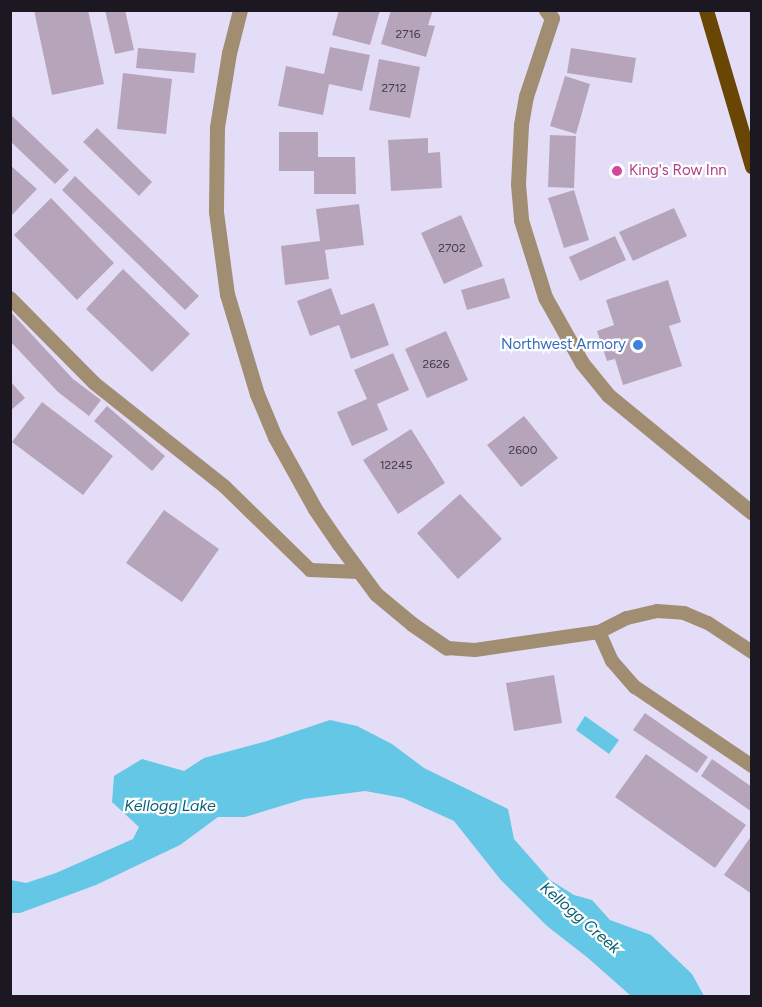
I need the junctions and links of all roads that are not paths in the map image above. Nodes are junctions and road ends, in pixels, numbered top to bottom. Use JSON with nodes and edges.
{"nodes":[{"id":1,"x":240,"y":10,"type":"edge"},
{"id":2,"x":706,"y":10,"type":"edge"},
{"id":3,"x":549,"y":14,"type":"edge"},
{"id":4,"x":752,"y":166,"type":"edge"},
{"id":5,"x":10,"y":298,"type":"edge"},
{"id":6,"x":752,"y":513,"type":"edge"},
{"id":7,"x":360,"y":572,"type":"junction"},
{"id":8,"x":599,"y":632,"type":"junction"},
{"id":9,"x":447,"y":648,"type":"joint"},
{"id":10,"x":752,"y":652,"type":"edge"},
{"id":11,"x":752,"y":766,"type":"edge"}],
"edges":[{"from":1,"to":7,"type":"street"},
{"from":2,"to":4,"type":"main road"},
{"from":3,"to":6,"type":"street"},
{"from":5,"to":7,"type":"lane"},
{"from":7,"to":9,"type":"street"},
{"from":8,"to":9,"type":"lane"},
{"from":8,"to":10,"type":"lane"},
{"from":8,"to":11,"type":"lane"}]}
